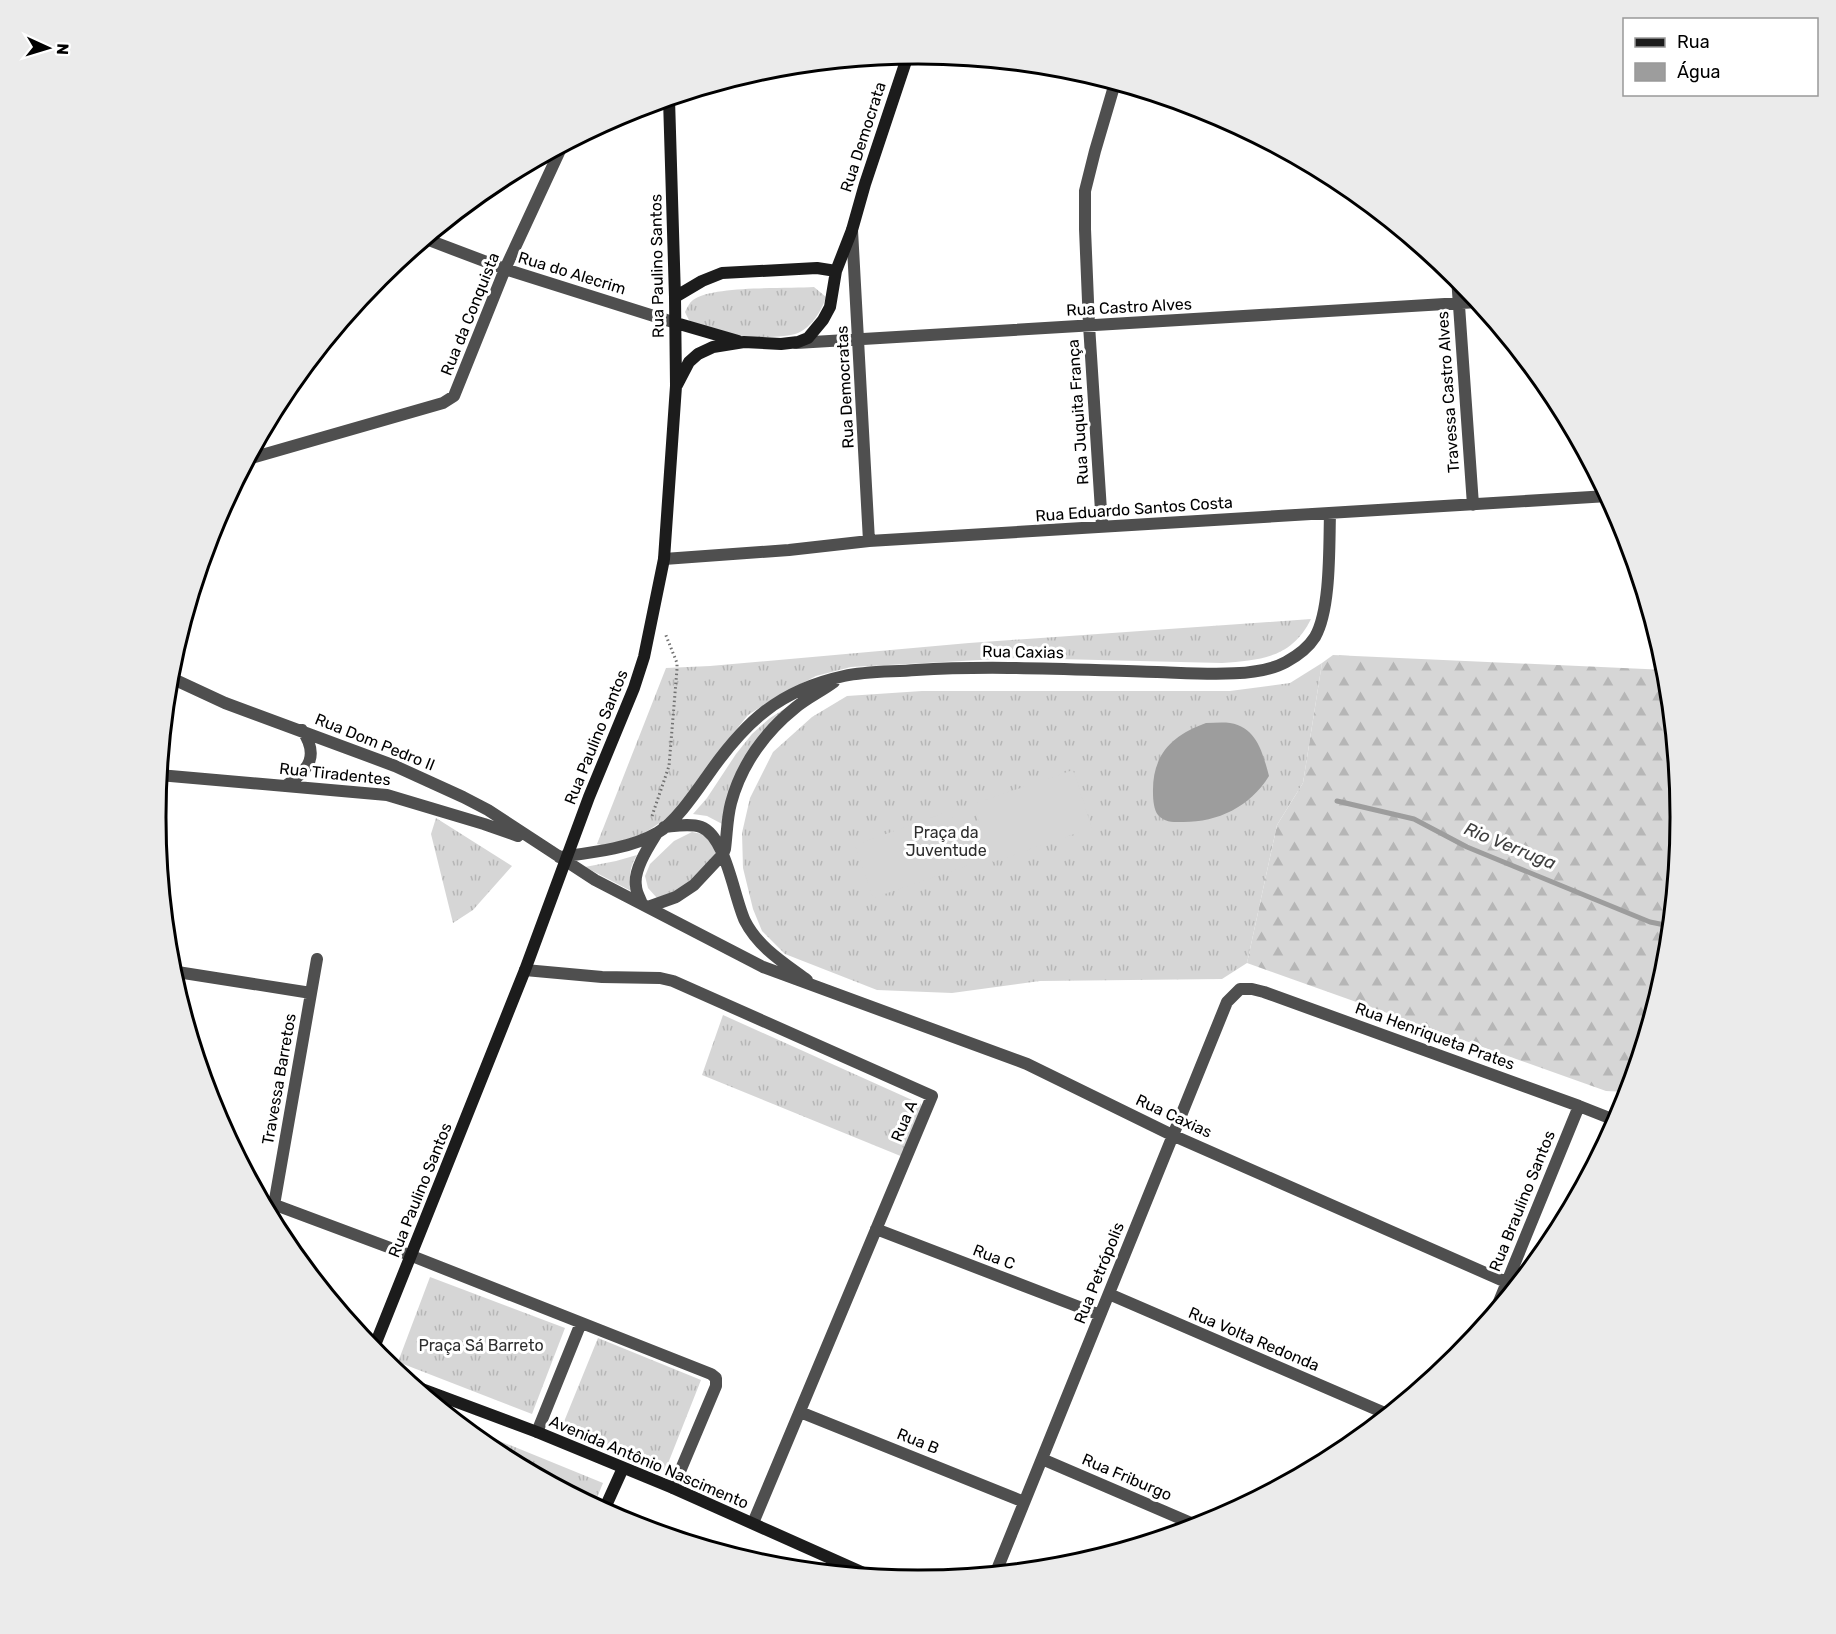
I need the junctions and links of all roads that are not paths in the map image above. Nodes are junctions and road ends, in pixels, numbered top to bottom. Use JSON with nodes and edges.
{"nodes":[{"id":1,"x":905,"y":65,"type":"edge"},
{"id":2,"x":1113,"y":90,"type":"edge"},
{"id":3,"x":669,"y":107,"type":"edge"},
{"id":4,"x":557,"y":157,"type":"edge"},
{"id":5,"x":852,"y":230,"type":"junction"},
{"id":6,"x":433,"y":242,"type":"edge"},
{"id":7,"x":505,"y":269,"type":"junction"},
{"id":8,"x":836,"y":271,"type":"junction"},
{"id":9,"x":1458,"y":294,"type":"edge"},
{"id":10,"x":675,"y":297,"type":"junction"},
{"id":11,"x":1459,"y":303,"type":"junction"},
{"id":12,"x":1467,"y":303,"type":"edge"},
{"id":13,"x":676,"y":323,"type":"junction"},
{"id":14,"x":1089,"y":325,"type":"junction"},
{"id":15,"x":859,"y":341,"type":"junction"},
{"id":16,"x":744,"y":342,"type":"junction"},
{"id":17,"x":782,"y":344,"type":"junction"},
{"id":18,"x":676,"y":386,"type":"junction"},
{"id":19,"x":258,"y":456,"type":"edge"},
{"id":20,"x":1599,"y":497,"type":"edge"},
{"id":21,"x":1473,"y":505,"type":"junction"},
{"id":22,"x":1330,"y":513,"type":"junction"},
{"id":23,"x":1102,"y":526,"type":"junction"},
{"id":24,"x":869,"y":542,"type":"junction"},
{"id":25,"x":664,"y":559,"type":"junction"},
{"id":26,"x":845,"y":675,"type":"junction"},
{"id":27,"x":178,"y":681,"type":"edge"},
{"id":28,"x":302,"y":730,"type":"junction"},
{"id":29,"x":167,"y":776,"type":"edge"},
{"id":30,"x":287,"y":785,"type":"junction"},
{"id":31,"x":655,"y":832,"type":"junction"},
{"id":32,"x":536,"y":842,"type":"junction"},
{"id":33,"x":723,"y":854,"type":"junction"},
{"id":34,"x":559,"y":857,"type":"junction"},
{"id":35,"x":645,"y":905,"type":"junction"},
{"id":36,"x":317,"y":959,"type":"dead end"},
{"id":37,"x":525,"y":970,"type":"junction"},
{"id":38,"x":182,"y":974,"type":"edge"},
{"id":39,"x":816,"y":986,"type":"junction"},
{"id":40,"x":1240,"y":989,"type":"joint"},
{"id":41,"x":310,"y":993,"type":"junction"},
{"id":42,"x":1579,"y":1106,"type":"junction"},
{"id":43,"x":1608,"y":1117,"type":"edge"},
{"id":44,"x":1172,"y":1135,"type":"junction"},
{"id":45,"x":274,"y":1205,"type":"joint"},
{"id":46,"x":876,"y":1229,"type":"junction"},
{"id":47,"x":412,"y":1256,"type":"junction"},
{"id":48,"x":1515,"y":1275,"type":"edge"},
{"id":49,"x":1508,"y":1284,"type":"edge"},
{"id":50,"x":1109,"y":1294,"type":"junction"},
{"id":51,"x":1100,"y":1315,"type":"junction"},
{"id":52,"x":581,"y":1323,"type":"junction"},
{"id":53,"x":377,"y":1340,"type":"edge"},
{"id":54,"x":436,"y":1394,"type":"edge"},
{"id":55,"x":1380,"y":1411,"type":"edge"},
{"id":56,"x":800,"y":1412,"type":"junction"},
{"id":57,"x":537,"y":1432,"type":"junction"},
{"id":58,"x":1042,"y":1459,"type":"junction"},
{"id":59,"x":623,"y":1468,"type":"junction"},
{"id":60,"x":673,"y":1488,"type":"junction"},
{"id":61,"x":608,"y":1502,"type":"edge"},
{"id":62,"x":1024,"y":1502,"type":"junction"},
{"id":63,"x":1185,"y":1520,"type":"edge"},
{"id":64,"x":753,"y":1523,"type":"junction"},
{"id":65,"x":999,"y":1565,"type":"edge"},
{"id":66,"x":848,"y":1566,"type":"edge"}],
"edges":[{"from":1,"to":5,"type":"main road","name":"Rua Democrata"},
{"from":2,"to":14,"type":"street","name":"Rua Juquita França"},
{"from":3,"to":10,"type":"main road","name":"Rua Paulino Santos"},
{"from":4,"to":7,"type":"street","name":"Rua da Conquista"},
{"from":5,"to":8,"type":"main road","name":"Rua Democrata"},
{"from":5,"to":15,"type":"street","name":"Rua Democratas"},
{"from":6,"to":7,"type":"street","name":"Rua do Alecrim"},
{"from":7,"to":13,"type":"street","name":"Rua do Alecrim"},
{"from":7,"to":19,"type":"street","name":"Rua da Conquista"},
{"from":8,"to":10,"type":"main road"},
{"from":8,"to":17,"type":"main road","name":"Rua Democrata"},
{"from":9,"to":11,"type":"street","name":"Travessa Castro Alves"},
{"from":10,"to":13,"type":"main road","name":"Rua Paulino Santos"},
{"from":11,"to":12,"type":"street","name":"Rua Castro Alves"},
{"from":11,"to":14,"type":"street","name":"Rua Castro Alves"},
{"from":11,"to":21,"type":"street","name":"Travessa Castro Alves"},
{"from":13,"to":16,"type":"main road"},
{"from":13,"to":18,"type":"main road","name":"Rua Paulino Santos"},
{"from":14,"to":15,"type":"street","name":"Rua Castro Alves"},
{"from":14,"to":23,"type":"street","name":"Rua Juquita França"},
{"from":15,"to":17,"type":"street","name":"Rua Castro Alves"},
{"from":15,"to":24,"type":"street","name":"Rua Democratas"},
{"from":16,"to":17,"type":"main road","name":"Rua Democrata"},
{"from":16,"to":18,"type":"main road"},
{"from":18,"to":25,"type":"main road","name":"Rua Paulino Santos"},
{"from":20,"to":21,"type":"street","name":"Rua Eduardo Santos Costa"},
{"from":21,"to":22,"type":"street","name":"Rua Eduardo Santos Costa"},
{"from":22,"to":23,"type":"street","name":"Rua Eduardo Santos Costa"},
{"from":22,"to":26,"type":"street","name":"Rua Caxias"},
{"from":23,"to":24,"type":"street","name":"Rua Eduardo Santos Costa"},
{"from":24,"to":25,"type":"street","name":"Rua Eduardo Santos Costa"},
{"from":25,"to":37,"type":"main road","name":"Rua Paulino Santos"},
{"from":26,"to":31,"type":"street","name":"Rua Caxias"},
{"from":26,"to":33,"type":"street","name":"Rua Caxias"},
{"from":27,"to":28,"type":"street","name":"Rua Dom Pedro II"},
{"from":28,"to":30,"type":"street"},
{"from":28,"to":32,"type":"street","name":"Rua Dom Pedro II"},
{"from":29,"to":30,"type":"street","name":"Rua Tiradentes"},
{"from":30,"to":32,"type":"street","name":"Rua Tiradentes"},
{"from":31,"to":33,"type":"street"},
{"from":31,"to":34,"type":"street","name":"Rua Caxias"},
{"from":31,"to":35,"type":"street"},
{"from":32,"to":34,"type":"street","name":"Rua Dom Pedro II"},
{"from":33,"to":35,"type":"street"},
{"from":33,"to":39,"type":"street"},
{"from":34,"to":35,"type":"street","name":"Rua Dom Pedro II"},
{"from":35,"to":39,"type":"street","name":"Rua Caxias"},
{"from":36,"to":41,"type":"street","name":"Travessa Barretos"},
{"from":37,"to":46,"type":"street","name":"Rua A"},
{"from":37,"to":47,"type":"main road","name":"Rua Paulino Santos"},
{"from":38,"to":41,"type":"street"},
{"from":39,"to":44,"type":"street","name":"Rua Caxias"},
{"from":40,"to":42,"type":"street","name":"Rua Henriqueta Prates"},
{"from":40,"to":44,"type":"street","name":"Rua Petrópolis"},
{"from":41,"to":45,"type":"street","name":"Travessa Barretos"},
{"from":42,"to":43,"type":"street","name":"Rua Henriqueta Prates"},
{"from":42,"to":48,"type":"street","name":"Rua Braulino Santos"},
{"from":44,"to":49,"type":"street","name":"Rua Caxias"},
{"from":44,"to":50,"type":"street","name":"Rua Petrópolis"},
{"from":45,"to":47,"type":"street"},
{"from":46,"to":51,"type":"street","name":"Rua C"},
{"from":46,"to":56,"type":"street","name":"Rua A"},
{"from":47,"to":52,"type":"street"},
{"from":47,"to":53,"type":"main road","name":"Rua Paulino Santos"},
{"from":50,"to":51,"type":"street","name":"Rua Petrópolis"},
{"from":50,"to":55,"type":"street","name":"Rua Volta Redonda"},
{"from":51,"to":58,"type":"street","name":"Rua Petrópolis"},
{"from":52,"to":57,"type":"street"},
{"from":52,"to":60,"type":"street"},
{"from":54,"to":57,"type":"main road","name":"Avenida Antônio Nascimento"},
{"from":56,"to":62,"type":"street","name":"Rua B"},
{"from":56,"to":64,"type":"street","name":"Rua A"},
{"from":57,"to":59,"type":"main road","name":"Avenida Antônio Nascimento"},
{"from":58,"to":62,"type":"street","name":"Rua Petrópolis"},
{"from":58,"to":63,"type":"street","name":"Rua Friburgo"},
{"from":59,"to":60,"type":"main road","name":"Avenida Antônio Nascimento"},
{"from":59,"to":61,"type":"main road"},
{"from":60,"to":64,"type":"main road","name":"Avenida Antônio Nascimento"},
{"from":62,"to":65,"type":"street","name":"Rua Petrópolis"},
{"from":64,"to":66,"type":"main road","name":"Avenida Antônio Nascimento"}]}
